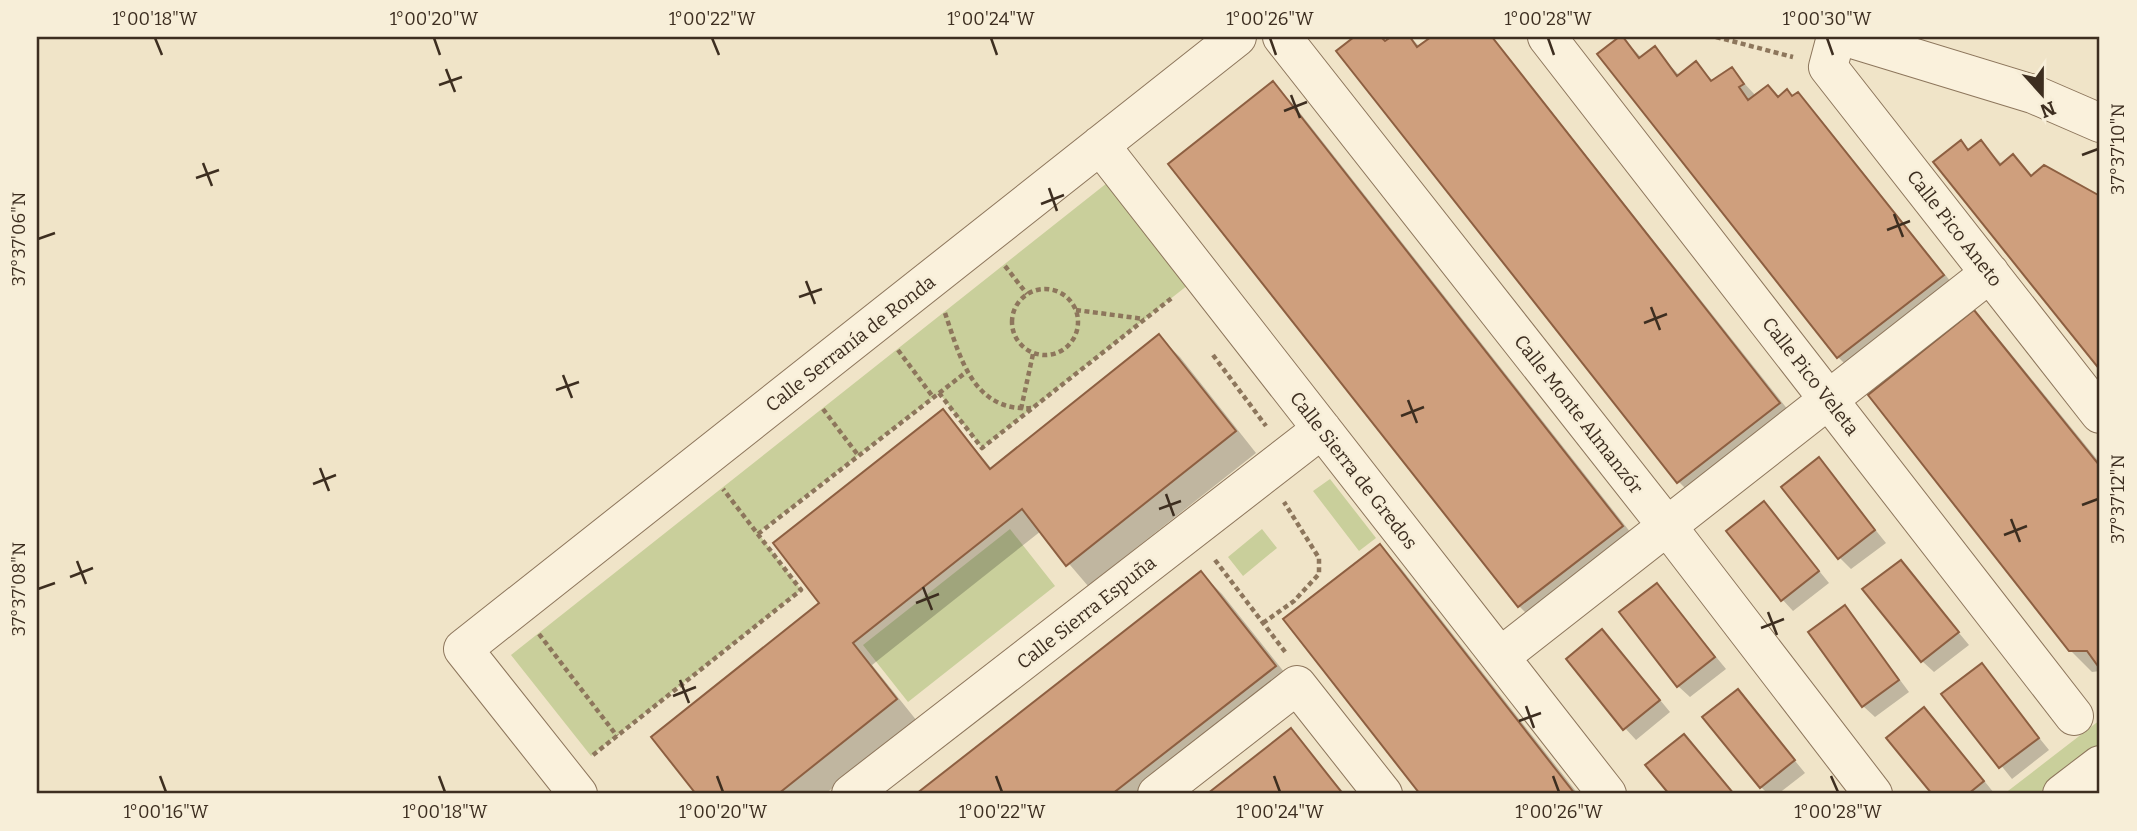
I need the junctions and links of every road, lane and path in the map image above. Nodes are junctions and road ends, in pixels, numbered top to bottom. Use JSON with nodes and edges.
{"nodes":[{"id":1,"x":1237,"y":37,"type":"edge"},
{"id":2,"x":1282,"y":37,"type":"edge"},
{"id":3,"x":1547,"y":37,"type":"edge"},
{"id":4,"x":1836,"y":37,"type":"edge"},
{"id":5,"x":1846,"y":37,"type":"edge"},
{"id":6,"x":2100,"y":123,"type":"edge"},
{"id":7,"x":1100,"y":145,"type":"junction"},
{"id":8,"x":1005,"y":265,"type":"dead end"},
{"id":9,"x":1990,"y":273,"type":"junction"},
{"id":10,"x":1202,"y":276,"type":"junction"},
{"id":11,"x":1027,"y":294,"type":"junction"},
{"id":12,"x":1076,"y":310,"type":"junction"},
{"id":13,"x":944,"y":313,"type":"dead end"},
{"id":14,"x":1145,"y":319,"type":"junction"},
{"id":15,"x":898,"y":349,"type":"dead end"},
{"id":16,"x":1033,"y":354,"type":"junction"},
{"id":17,"x":965,"y":373,"type":"junction"},
{"id":18,"x":939,"y":393,"type":"junction"},
{"id":19,"x":933,"y":397,"type":"junction"},
{"id":20,"x":1829,"y":399,"type":"junction"},
{"id":21,"x":823,"y":408,"type":"dead end"},
{"id":22,"x":1032,"y":408,"type":"junction"},
{"id":23,"x":1021,"y":409,"type":"junction"},
{"id":24,"x":2100,"y":414,"type":"edge"},
{"id":25,"x":1322,"y":429,"type":"junction"},
{"id":26,"x":858,"y":456,"type":"junction"},
{"id":27,"x":723,"y":488,"type":"dead end"},
{"id":28,"x":1667,"y":526,"type":"junction"},
{"id":29,"x":758,"y":534,"type":"junction"},
{"id":30,"x":1294,"y":601,"type":"dead end"},
{"id":31,"x":1249,"y":605,"type":"dead end"},
{"id":32,"x":539,"y":634,"type":"dead end"},
{"id":33,"x":1500,"y":657,"type":"junction"},
{"id":34,"x":2074,"y":716,"type":"dead end"},
{"id":35,"x":617,"y":736,"type":"junction"},
{"id":36,"x":591,"y":756,"type":"dead end"},
{"id":37,"x":2100,"y":765,"type":"edge"},
{"id":38,"x":578,"y":794,"type":"edge"},
{"id":39,"x":851,"y":794,"type":"edge"},
{"id":40,"x":1157,"y":794,"type":"edge"},
{"id":41,"x":1383,"y":794,"type":"edge"},
{"id":42,"x":1607,"y":794,"type":"edge"},
{"id":43,"x":1873,"y":794,"type":"edge"},
{"id":44,"x":2062,"y":794,"type":"edge"}],
"edges":[{"from":1,"to":7,"type":"street","name":"Calle Serranía de Ronda"},
{"from":2,"to":28,"type":"street","name":"Calle Monte Almanzór"},
{"from":3,"to":20,"type":"street","name":"Calle Pico Veleta"},
{"from":4,"to":9,"type":"street","name":"Calle Pico Aneto"},
{"from":5,"to":6,"type":"street"},
{"from":7,"to":10,"type":"street","name":"Calle Sierra de Gredos"},
{"from":7,"to":38,"type":"street","name":"Calle Serranía de Ronda"},
{"from":8,"to":11,"type":"path"},
{"from":9,"to":20,"type":"street"},
{"from":9,"to":24,"type":"street","name":"Calle Pico Aneto"},
{"from":10,"to":14,"type":"path"},
{"from":10,"to":25,"type":"street","name":"Calle Sierra de Gredos"},
{"from":11,"to":12,"type":"path"},
{"from":11,"to":16,"type":"path"},
{"from":12,"to":14,"type":"path"},
{"from":12,"to":16,"type":"path"},
{"from":13,"to":17,"type":"path"},
{"from":14,"to":22,"type":"path"},
{"from":15,"to":19,"type":"path"},
{"from":16,"to":23,"type":"path"},
{"from":17,"to":18,"type":"path"},
{"from":17,"to":23,"type":"path"},
{"from":18,"to":19,"type":"path"},
{"from":18,"to":22,"type":"path"},
{"from":19,"to":26,"type":"path"},
{"from":20,"to":28,"type":"street"},
{"from":20,"to":34,"type":"street","name":"Calle Pico Veleta"},
{"from":21,"to":26,"type":"path"},
{"from":22,"to":23,"type":"path"},
{"from":25,"to":33,"type":"street","name":"Calle Sierra de Gredos"},
{"from":25,"to":39,"type":"street","name":"Calle Sierra Espuña"},
{"from":26,"to":29,"type":"path"},
{"from":27,"to":29,"type":"path"},
{"from":28,"to":33,"type":"street"},
{"from":28,"to":43,"type":"street","name":"Calle Monte Almanzór"},
{"from":29,"to":35,"type":"path"},
{"from":30,"to":31,"type":"path"},
{"from":32,"to":35,"type":"path"},
{"from":33,"to":42,"type":"street","name":"Calle Sierra de Gredos"},
{"from":35,"to":36,"type":"path"},
{"from":37,"to":44,"type":"street"},
{"from":40,"to":41,"type":"street"}]}
